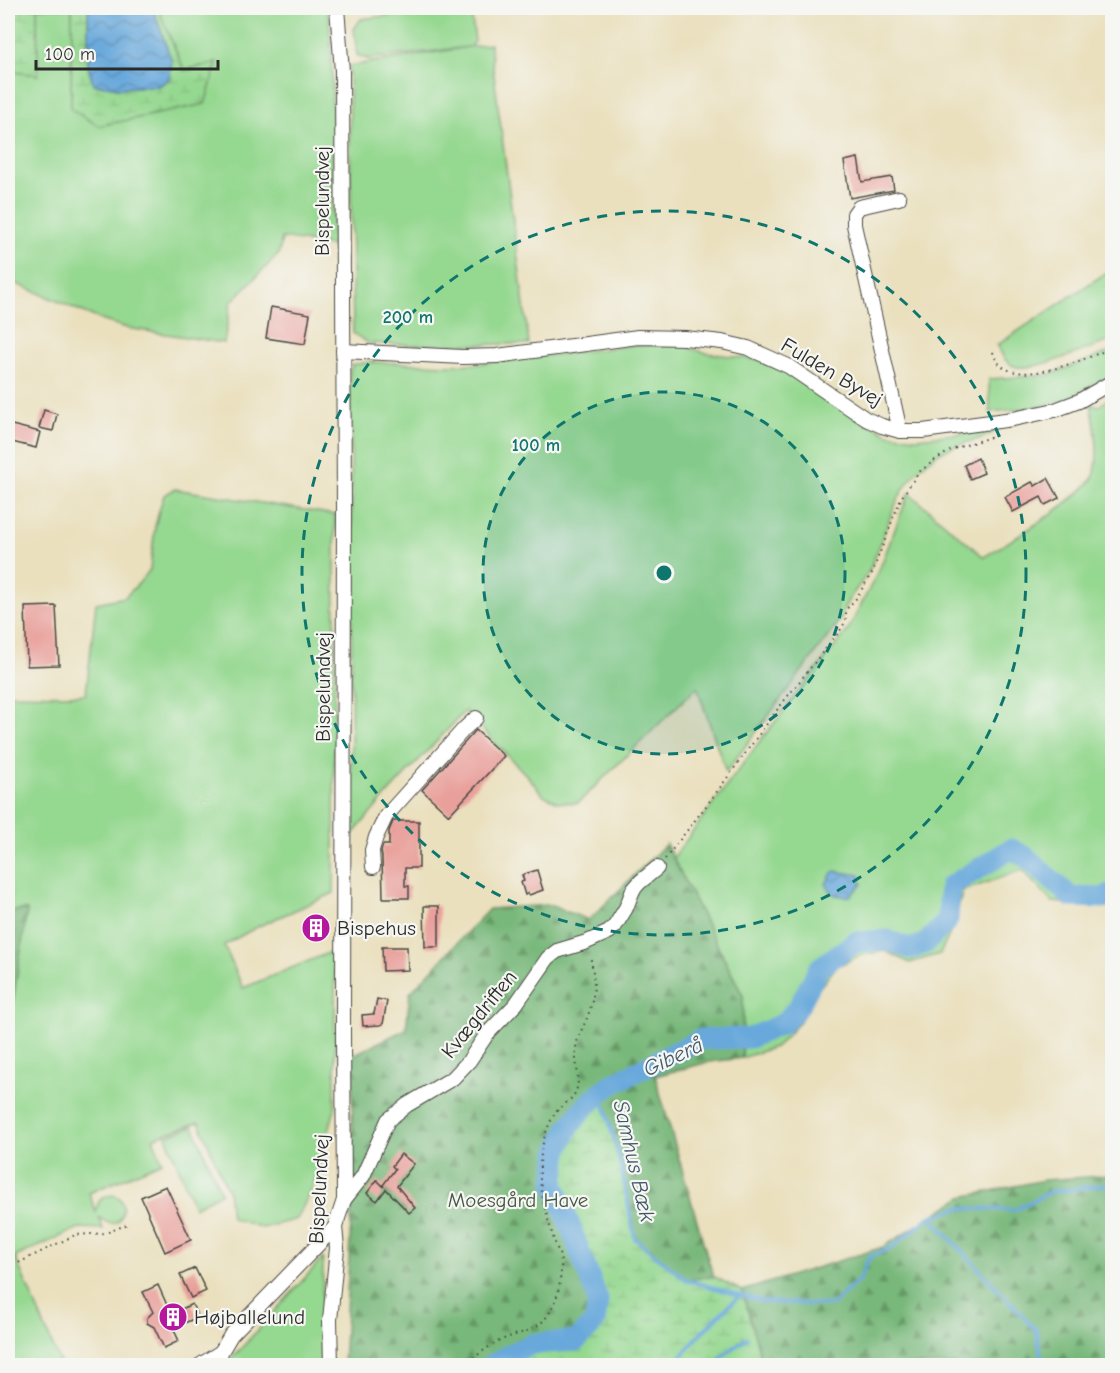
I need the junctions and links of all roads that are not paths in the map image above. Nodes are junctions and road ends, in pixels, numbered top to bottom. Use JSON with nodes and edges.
{"nodes":[{"id":1,"x":337,"y":8,"type":"edge"},
{"id":2,"x":899,"y":198,"type":"dead end"},
{"id":3,"x":343,"y":351,"type":"junction"},
{"id":4,"x":1113,"y":382,"type":"edge"},
{"id":5,"x":900,"y":431,"type":"junction"},
{"id":6,"x":477,"y":718,"type":"dead end"},
{"id":7,"x":373,"y":867,"type":"dead end"},
{"id":8,"x":657,"y":868,"type":"road end"},
{"id":9,"x":344,"y":1200,"type":"junction"},
{"id":10,"x":335,"y":1227,"type":"junction"},
{"id":11,"x":219,"y":1359,"type":"edge"},
{"id":12,"x":200,"y":1365,"type":"edge"},
{"id":13,"x":331,"y":1365,"type":"edge"}],
"edges":[{"from":1,"to":3,"type":"street","name":"Bispelundvej"},
{"from":2,"to":5,"type":"street"},
{"from":3,"to":5,"type":"street","name":"Fulden Byvej"},
{"from":3,"to":9,"type":"street","name":"Bispelundvej"},
{"from":4,"to":5,"type":"street","name":"Fulden Byvej"},
{"from":6,"to":7,"type":"street"},
{"from":8,"to":9,"type":"street","name":"Kvægdriften"},
{"from":9,"to":10,"type":"street","name":"Bispelundvej"},
{"from":10,"to":11,"type":"street"},
{"from":10,"to":13,"type":"street","name":"Bispelundvej"},
{"from":11,"to":12,"type":"street"}]}
